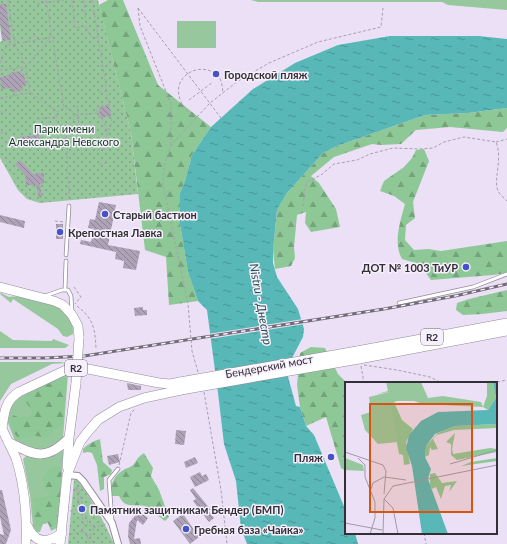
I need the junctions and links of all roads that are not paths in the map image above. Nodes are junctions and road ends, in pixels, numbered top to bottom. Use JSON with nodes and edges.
{"nodes":[{"id":1,"x":69,"y":206,"type":"dead end"},
{"id":2,"x":66,"y":255,"type":"dead end"},
{"id":3,"x":66,"y":261,"type":"dead end"},
{"id":4,"x":507,"y":274,"type":"edge"},
{"id":5,"x":0,"y":287,"type":"edge"},
{"id":6,"x":65,"y":289,"type":"junction"},
{"id":7,"x":42,"y":297,"type":"junction"},
{"id":8,"x":399,"y":303,"type":"dead end"},
{"id":9,"x":72,"y":315,"type":"junction"},
{"id":10,"x":507,"y":323,"type":"edge"},
{"id":11,"x":507,"y":331,"type":"edge"},
{"id":12,"x":358,"y":355,"type":"junction"},
{"id":13,"x":181,"y":386,"type":"junction"},
{"id":14,"x":1,"y":426,"type":"edge"},
{"id":15,"x":69,"y":438,"type":"junction"},
{"id":16,"x":8,"y":442,"type":"junction"},
{"id":17,"x":118,"y":469,"type":"road end"},
{"id":18,"x":67,"y":475,"type":"junction"},
{"id":19,"x":112,"y":523,"type":"junction"},
{"id":20,"x":27,"y":524,"type":"junction"},
{"id":21,"x":61,"y":538,"type":"edge"},
{"id":22,"x":26,"y":544,"type":"edge"},
{"id":23,"x":118,"y":544,"type":"edge"}],
"edges":[{"from":1,"to":2,"type":"lane"},
{"from":3,"to":6,"type":"lane"},
{"from":4,"to":8,"type":"lane"},
{"from":5,"to":7,"type":"main road"},
{"from":6,"to":7,"type":"lane"},
{"from":6,"to":9,"type":"lane"},
{"from":7,"to":9,"type":"main road"},
{"from":9,"to":15,"type":"main road","number":"R2","bridge":true},
{"from":10,"to":12,"type":"main road","number":"R2"},
{"from":11,"to":12,"type":"main road","number":"R2"},
{"from":12,"to":13,"type":"main road","name":"Бендерский мост","number":"R2","bridge":true},
{"from":13,"to":14,"type":"main road","number":"R2"},
{"from":13,"to":18,"type":"main road","number":"R2"},
{"from":14,"to":16,"type":"main road","number":"R2"},
{"from":15,"to":16,"type":"main road"},
{"from":15,"to":18,"type":"main road","number":"R2"},
{"from":16,"to":20,"type":"main road","number":"R2"},
{"from":17,"to":19,"type":"lane"},
{"from":18,"to":19,"type":"street"},
{"from":18,"to":21,"type":"main road","number":"R2"},
{"from":19,"to":23,"type":"street"},
{"from":20,"to":21,"type":"main road","number":"R2"},
{"from":20,"to":22,"type":"main road"}]}
